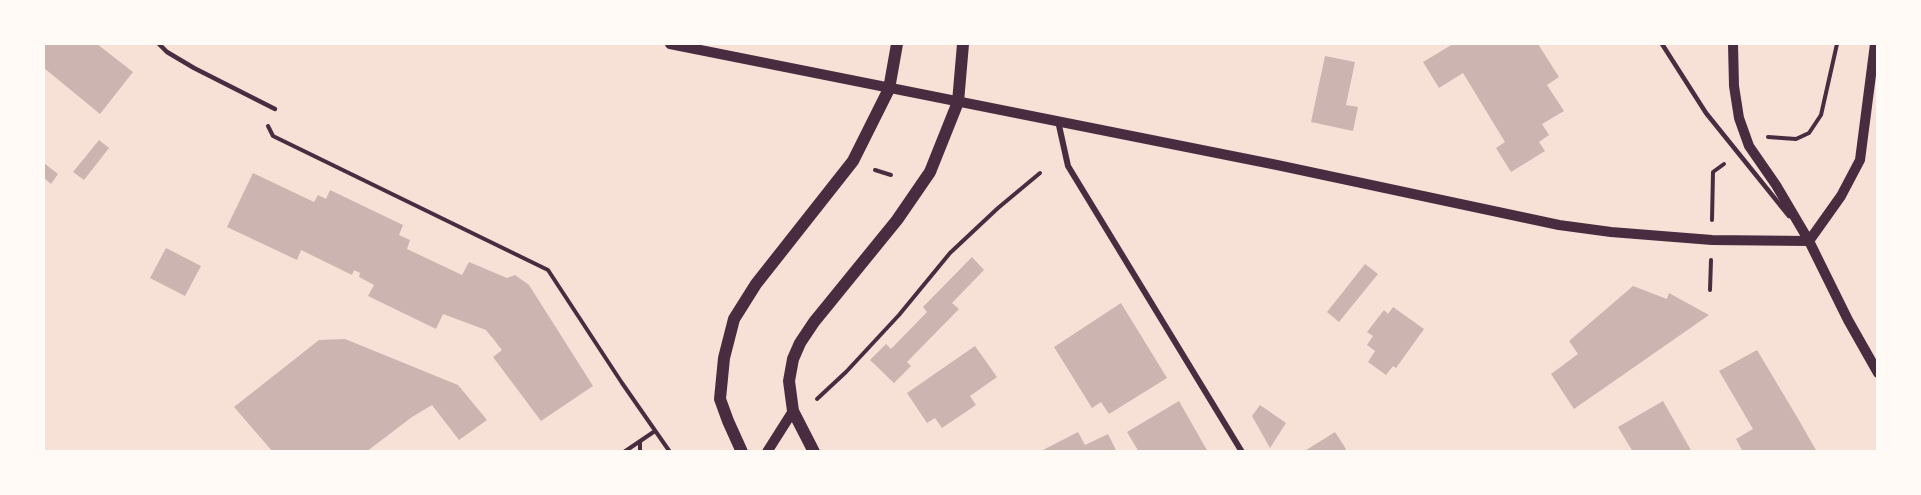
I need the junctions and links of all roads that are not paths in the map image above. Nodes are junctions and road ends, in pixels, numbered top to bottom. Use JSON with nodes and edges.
{"nodes":[{"id":1,"x":159,"y":44,"type":"edge"},
{"id":2,"x":669,"y":44,"type":"edge"},
{"id":3,"x":897,"y":44,"type":"edge"},
{"id":4,"x":963,"y":44,"type":"edge"},
{"id":5,"x":1662,"y":44,"type":"edge"},
{"id":6,"x":1733,"y":44,"type":"edge"},
{"id":7,"x":1875,"y":44,"type":"edge"},
{"id":8,"x":889,"y":89,"type":"junction"},
{"id":9,"x":958,"y":102,"type":"junction"},
{"id":10,"x":275,"y":109,"type":"dead end"},
{"id":11,"x":1058,"y":121,"type":"junction"},
{"id":12,"x":1809,"y":241,"type":"junction"},
{"id":13,"x":1878,"y":373,"type":"edge"},
{"id":14,"x":793,"y":411,"type":"junction"},
{"id":15,"x":742,"y":452,"type":"edge"},
{"id":16,"x":767,"y":452,"type":"edge"},
{"id":17,"x":814,"y":452,"type":"edge"},
{"id":18,"x":1242,"y":452,"type":"edge"}],
"edges":[{"from":1,"to":10,"type":"lane"},
{"from":2,"to":8,"type":"street"},
{"from":3,"to":8,"type":"main road"},
{"from":4,"to":9,"type":"main road"},
{"from":5,"to":12,"type":"lane"},
{"from":6,"to":12,"type":"street"},
{"from":7,"to":12,"type":"street"},
{"from":8,"to":9,"type":"street"},
{"from":8,"to":15,"type":"main road"},
{"from":9,"to":11,"type":"street"},
{"from":9,"to":14,"type":"main road"},
{"from":11,"to":12,"type":"street"},
{"from":11,"to":18,"type":"street"},
{"from":12,"to":13,"type":"street"},
{"from":14,"to":16,"type":"street"},
{"from":14,"to":17,"type":"main road"}]}
